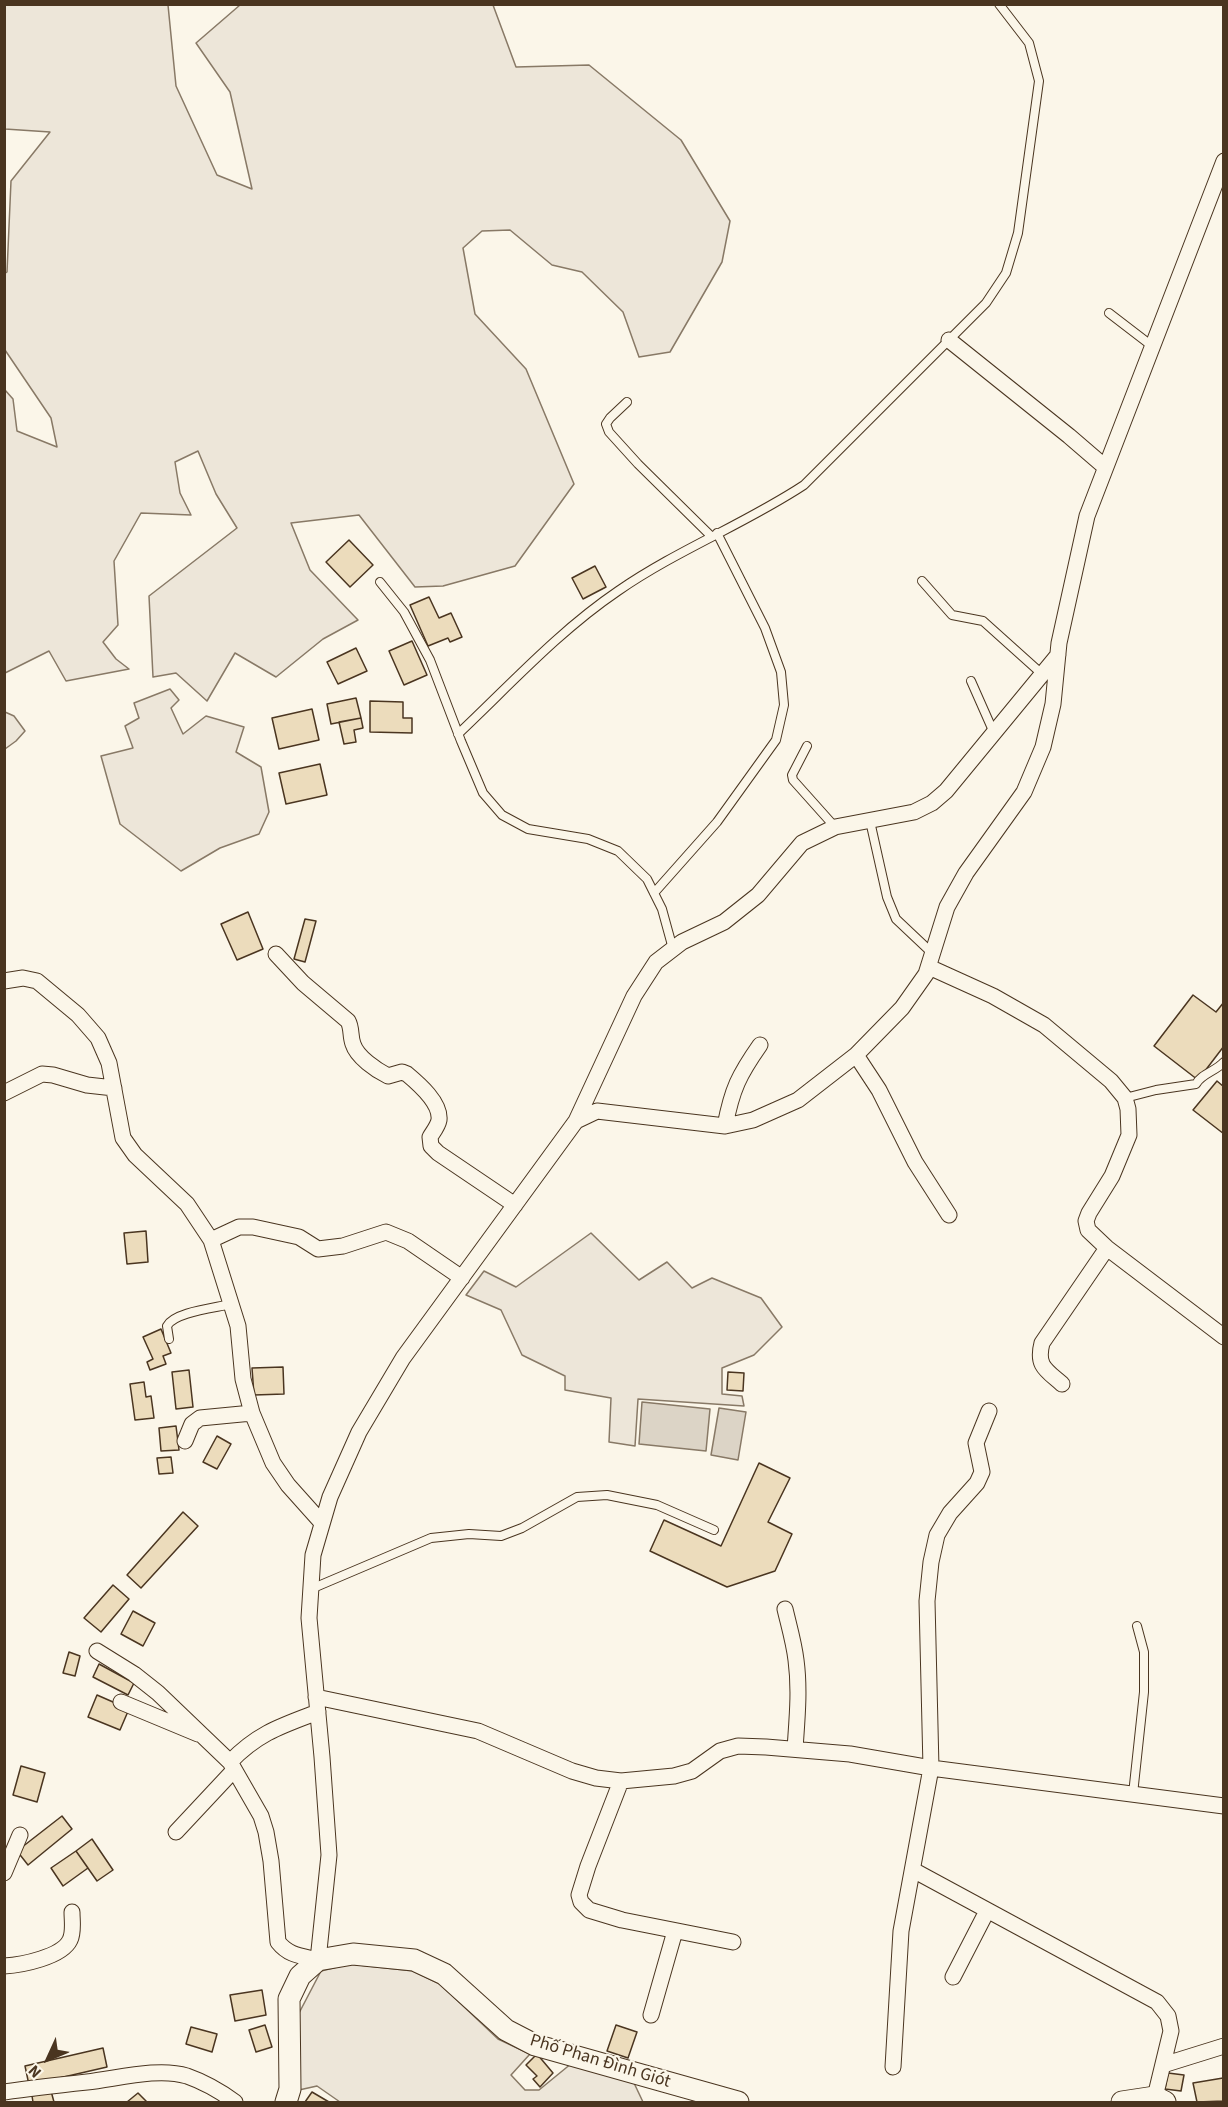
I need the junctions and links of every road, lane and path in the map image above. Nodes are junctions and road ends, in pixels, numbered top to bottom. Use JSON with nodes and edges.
{"nodes":[{"id":1,"x":999,"y":4,"type":"edge"},
{"id":2,"x":1224,"y":161,"type":"edge"},
{"id":3,"x":1109,"y":313,"type":"dead end"},
{"id":4,"x":949,"y":340,"type":"junction"},
{"id":5,"x":1152,"y":346,"type":"junction"},
{"id":6,"x":627,"y":402,"type":"dead end"},
{"id":7,"x":1105,"y":467,"type":"junction"},
{"id":8,"x":716,"y":536,"type":"junction"},
{"id":9,"x":922,"y":581,"type":"dead end"},
{"id":10,"x":380,"y":582,"type":"dead end"},
{"id":11,"x":1058,"y":655,"type":"junction"},
{"id":12,"x":1042,"y":674,"type":"junction"},
{"id":13,"x":971,"y":681,"type":"dead end"},
{"id":14,"x":994,"y":733,"type":"junction"},
{"id":15,"x":459,"y":738,"type":"junction"},
{"id":16,"x":807,"y":746,"type":"dead end"},
{"id":17,"x":870,"y":821,"type":"junction"},
{"id":18,"x":835,"y":827,"type":"junction"},
{"id":19,"x":654,"y":893,"type":"junction"},
{"id":20,"x":673,"y":949,"type":"junction"},
{"id":21,"x":276,"y":954,"type":"dead end"},
{"id":22,"x":931,"y":960,"type":"junction"},
{"id":23,"x":4,"y":981,"type":"edge"},
{"id":24,"x":760,"y":1045,"type":"dead end"},
{"id":25,"x":855,"y":1054,"type":"junction"},
{"id":26,"x":1224,"y":1062,"type":"edge"},
{"id":27,"x":114,"y":1088,"type":"junction"},
{"id":28,"x":4,"y":1093,"type":"edge"},
{"id":29,"x":1125,"y":1098,"type":"junction"},
{"id":30,"x":576,"y":1121,"type":"junction"},
{"id":31,"x":725,"y":1126,"type":"junction"},
{"id":32,"x":514,"y":1205,"type":"junction"},
{"id":33,"x":949,"y":1215,"type":"dead end"},
{"id":34,"x":211,"y":1240,"type":"junction"},
{"id":35,"x":1107,"y":1248,"type":"junction"},
{"id":36,"x":462,"y":1278,"type":"junction"},
{"id":37,"x":231,"y":1304,"type":"junction"},
{"id":38,"x":1224,"y":1338,"type":"edge"},
{"id":39,"x":169,"y":1339,"type":"dead end"},
{"id":40,"x":1062,"y":1384,"type":"dead end"},
{"id":41,"x":989,"y":1411,"type":"dead end"},
{"id":42,"x":252,"y":1413,"type":"junction"},
{"id":43,"x":185,"y":1441,"type":"dead end"},
{"id":44,"x":322,"y":1523,"type":"junction"},
{"id":45,"x":714,"y":1530,"type":"dead end"},
{"id":46,"x":311,"y":1588,"type":"junction"},
{"id":47,"x":785,"y":1609,"type":"dead end"},
{"id":48,"x":1137,"y":1626,"type":"dead end"},
{"id":49,"x":97,"y":1651,"type":"dead end"},
{"id":50,"x":121,"y":1702,"type":"dead end"},
{"id":51,"x":317,"y":1704,"type":"junction"},
{"id":52,"x":204,"y":1736,"type":"junction"},
{"id":53,"x":795,"y":1749,"type":"junction"},
{"id":54,"x":232,"y":1766,"type":"junction"},
{"id":55,"x":931,"y":1768,"type":"junction"},
{"id":56,"x":621,"y":1781,"type":"junction"},
{"id":57,"x":1133,"y":1794,"type":"junction"},
{"id":58,"x":1224,"y":1806,"type":"edge"},
{"id":59,"x":176,"y":1832,"type":"dead end"},
{"id":60,"x":20,"y":1835,"type":"dead end"},
{"id":61,"x":913,"y":1870,"type":"junction"},
{"id":62,"x":4,"y":1873,"type":"edge"},
{"id":63,"x":987,"y":1911,"type":"junction"},
{"id":64,"x":72,"y":1912,"type":"dead end"},
{"id":65,"x":675,"y":1931,"type":"junction"},
{"id":66,"x":732,"y":1942,"type":"dead end"},
{"id":67,"x":318,"y":1960,"type":"junction"},
{"id":68,"x":4,"y":1966,"type":"edge"},
{"id":69,"x":953,"y":1977,"type":"dead end"},
{"id":70,"x":651,"y":2015,"type":"dead end"},
{"id":71,"x":1224,"y":2046,"type":"edge"},
{"id":72,"x":1163,"y":2065,"type":"junction"},
{"id":73,"x":893,"y":2067,"type":"dead end"},
{"id":74,"x":4,"y":2092,"type":"edge"},
{"id":75,"x":1160,"y":2100,"type":"edge"},
{"id":76,"x":235,"y":2103,"type":"edge"},
{"id":77,"x":286,"y":2103,"type":"edge"},
{"id":78,"x":738,"y":2103,"type":"edge"},
{"id":79,"x":1122,"y":2103,"type":"edge"}],
"edges":[{"from":1,"to":4,"type":"lane"},
{"from":2,"to":5,"type":"street"},
{"from":3,"to":5,"type":"lane"},
{"from":4,"to":7,"type":"street"},
{"from":4,"to":8,"type":"lane"},
{"from":5,"to":7,"type":"street"},
{"from":6,"to":8,"type":"lane"},
{"from":7,"to":11,"type":"street"},
{"from":8,"to":15,"type":"lane"},
{"from":8,"to":19,"type":"lane"},
{"from":9,"to":12,"type":"lane"},
{"from":10,"to":15,"type":"lane"},
{"from":11,"to":12,"type":"street"},
{"from":11,"to":22,"type":"street"},
{"from":12,"to":14,"type":"street"},
{"from":13,"to":14,"type":"lane"},
{"from":14,"to":17,"type":"street"},
{"from":15,"to":19,"type":"lane"},
{"from":16,"to":18,"type":"lane"},
{"from":17,"to":18,"type":"street"},
{"from":17,"to":22,"type":"lane"},
{"from":18,"to":20,"type":"street"},
{"from":19,"to":20,"type":"lane"},
{"from":20,"to":30,"type":"street"},
{"from":21,"to":32,"type":"street"},
{"from":22,"to":25,"type":"street"},
{"from":22,"to":29,"type":"street"},
{"from":23,"to":27,"type":"street"},
{"from":24,"to":31,"type":"street"},
{"from":25,"to":31,"type":"street"},
{"from":25,"to":33,"type":"street"},
{"from":26,"to":29,"type":"lane"},
{"from":27,"to":28,"type":"street"},
{"from":27,"to":34,"type":"street"},
{"from":29,"to":35,"type":"street"},
{"from":30,"to":31,"type":"street"},
{"from":30,"to":32,"type":"street"},
{"from":32,"to":36,"type":"street"},
{"from":34,"to":36,"type":"street"},
{"from":34,"to":37,"type":"street"},
{"from":35,"to":38,"type":"street"},
{"from":35,"to":40,"type":"street"},
{"from":36,"to":44,"type":"street"},
{"from":37,"to":39,"type":"lane"},
{"from":37,"to":42,"type":"street"},
{"from":41,"to":55,"type":"street"},
{"from":42,"to":43,"type":"street"},
{"from":42,"to":44,"type":"street"},
{"from":44,"to":46,"type":"street"},
{"from":45,"to":46,"type":"lane"},
{"from":46,"to":51,"type":"street"},
{"from":47,"to":53,"type":"street"},
{"from":48,"to":57,"type":"lane"},
{"from":49,"to":52,"type":"street"},
{"from":50,"to":52,"type":"street"},
{"from":51,"to":54,"type":"street"},
{"from":51,"to":56,"type":"street"},
{"from":51,"to":67,"type":"street"},
{"from":52,"to":54,"type":"street"},
{"from":53,"to":55,"type":"street"},
{"from":53,"to":56,"type":"street"},
{"from":54,"to":59,"type":"street"},
{"from":54,"to":67,"type":"street"},
{"from":55,"to":57,"type":"street"},
{"from":55,"to":61,"type":"street"},
{"from":56,"to":65,"type":"street"},
{"from":57,"to":58,"type":"street"},
{"from":60,"to":62,"type":"street"},
{"from":61,"to":63,"type":"street"},
{"from":61,"to":73,"type":"street"},
{"from":63,"to":69,"type":"street"},
{"from":63,"to":72,"type":"street"},
{"from":64,"to":68,"type":"street"},
{"from":65,"to":66,"type":"street"},
{"from":65,"to":70,"type":"street"},
{"from":67,"to":77,"type":"street"},
{"from":67,"to":78,"type":"street","name":"Phố Phan Đình Giót"},
{"from":71,"to":72,"type":"street"},
{"from":72,"to":75,"type":"street"},
{"from":74,"to":76,"type":"street"},
{"from":75,"to":79,"type":"street"}]}
